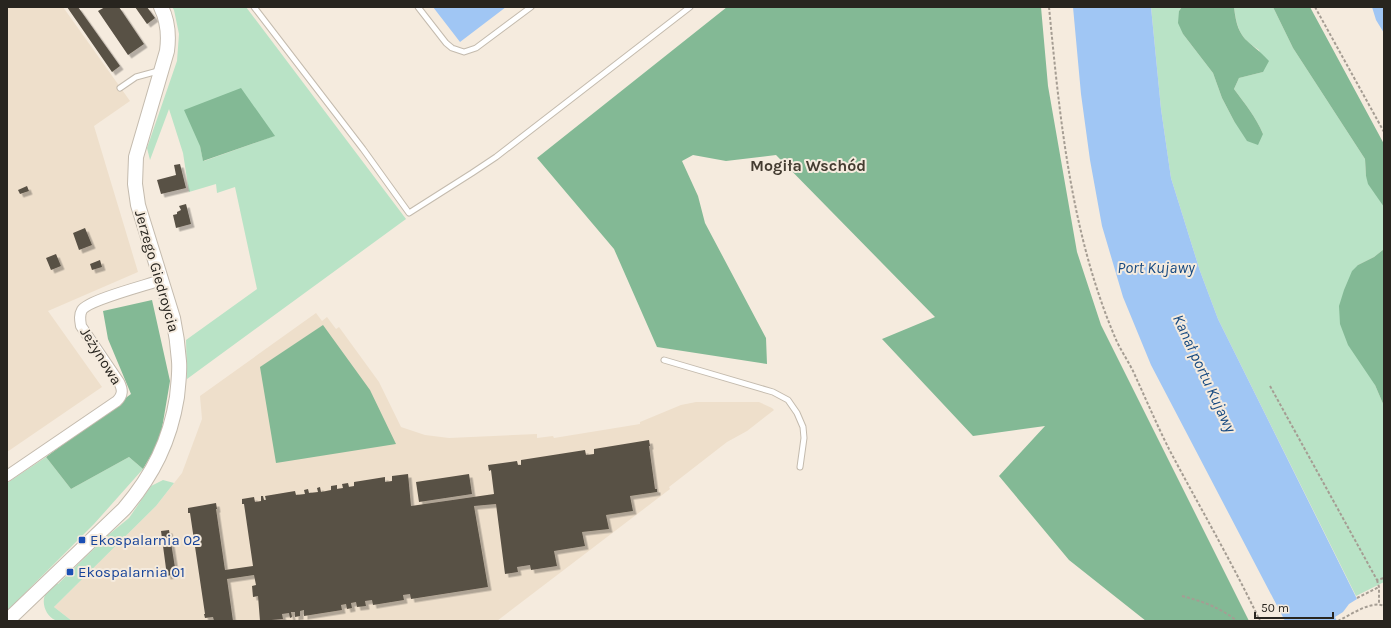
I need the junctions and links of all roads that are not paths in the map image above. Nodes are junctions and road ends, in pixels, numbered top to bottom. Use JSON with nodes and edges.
{"nodes":[{"id":1,"x":161,"y":7,"type":"edge"},
{"id":2,"x":254,"y":7,"type":"edge"},
{"id":3,"x":418,"y":7,"type":"edge"},
{"id":4,"x":531,"y":7,"type":"edge"},
{"id":5,"x":690,"y":7,"type":"edge"},
{"id":6,"x":161,"y":70,"type":"junction"},
{"id":7,"x":120,"y":88,"type":"dead end"},
{"id":8,"x":161,"y":280,"type":"junction"},
{"id":9,"x":664,"y":360,"type":"dead end"},
{"id":10,"x":800,"y":467,"type":"dead end"},
{"id":11,"x":7,"y":476,"type":"edge"},
{"id":12,"x":7,"y":621,"type":"edge"}],
"edges":[{"from":1,"to":6,"type":"street","name":"Jerzego Giedroycia"},
{"from":2,"to":5,"type":"lane"},
{"from":3,"to":4,"type":"lane"},
{"from":6,"to":7,"type":"lane"},
{"from":6,"to":8,"type":"street","name":"Jerzego Giedroycia"},
{"from":8,"to":11,"type":"street","name":"Jeżynowa"},
{"from":8,"to":12,"type":"street","name":"Jerzego Giedroycia"},
{"from":9,"to":10,"type":"lane"}]}
